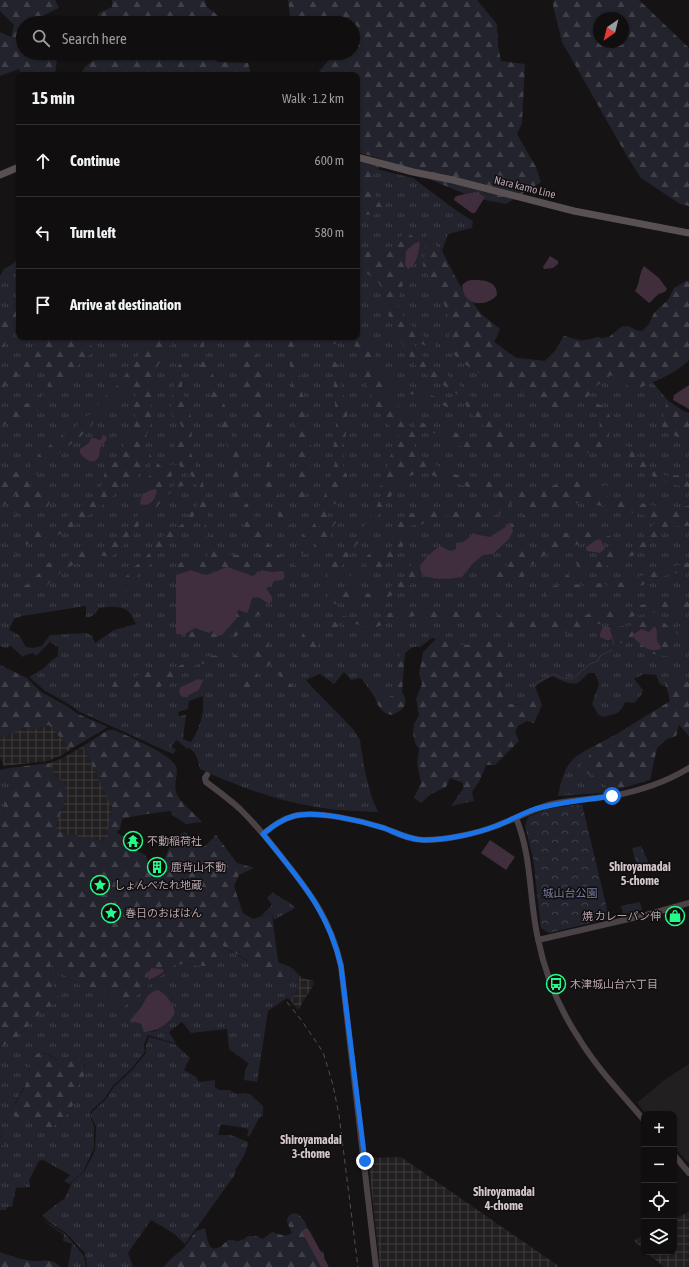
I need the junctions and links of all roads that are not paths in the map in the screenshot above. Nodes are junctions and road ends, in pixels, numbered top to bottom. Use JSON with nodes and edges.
{"nodes":[{"id":1,"x":360,"y":158,"type":"edge"},
{"id":2,"x":16,"y":168,"type":"edge"},
{"id":3,"x":0,"y":176,"type":"edge"},
{"id":4,"x":689,"y":233,"type":"edge"},
{"id":5,"x":689,"y":768,"type":"edge"},
{"id":6,"x":207,"y":775,"type":"dead end"},
{"id":7,"x":516,"y":818,"type":"junction"},
{"id":8,"x":263,"y":834,"type":"junction"},
{"id":9,"x":689,"y":903,"type":"edge"},
{"id":10,"x":538,"y":940,"type":"junction"},
{"id":11,"x":641,"y":1116,"type":"edge"},
{"id":12,"x":677,"y":1159,"type":"edge"},
{"id":13,"x":689,"y":1173,"type":"edge"},
{"id":14,"x":376,"y":1267,"type":"edge"}],
"edges":[{"from":1,"to":4,"type":"main road","name":"Nara kamo Line"},
{"from":2,"to":3,"type":"main road"},
{"from":5,"to":7,"type":"street"},
{"from":6,"to":8,"type":"street"},
{"from":7,"to":8,"type":"street"},
{"from":7,"to":10,"type":"street"},
{"from":8,"to":14,"type":"street"},
{"from":9,"to":10,"type":"street"},
{"from":10,"to":11,"type":"street"},
{"from":12,"to":13,"type":"street"}]}
